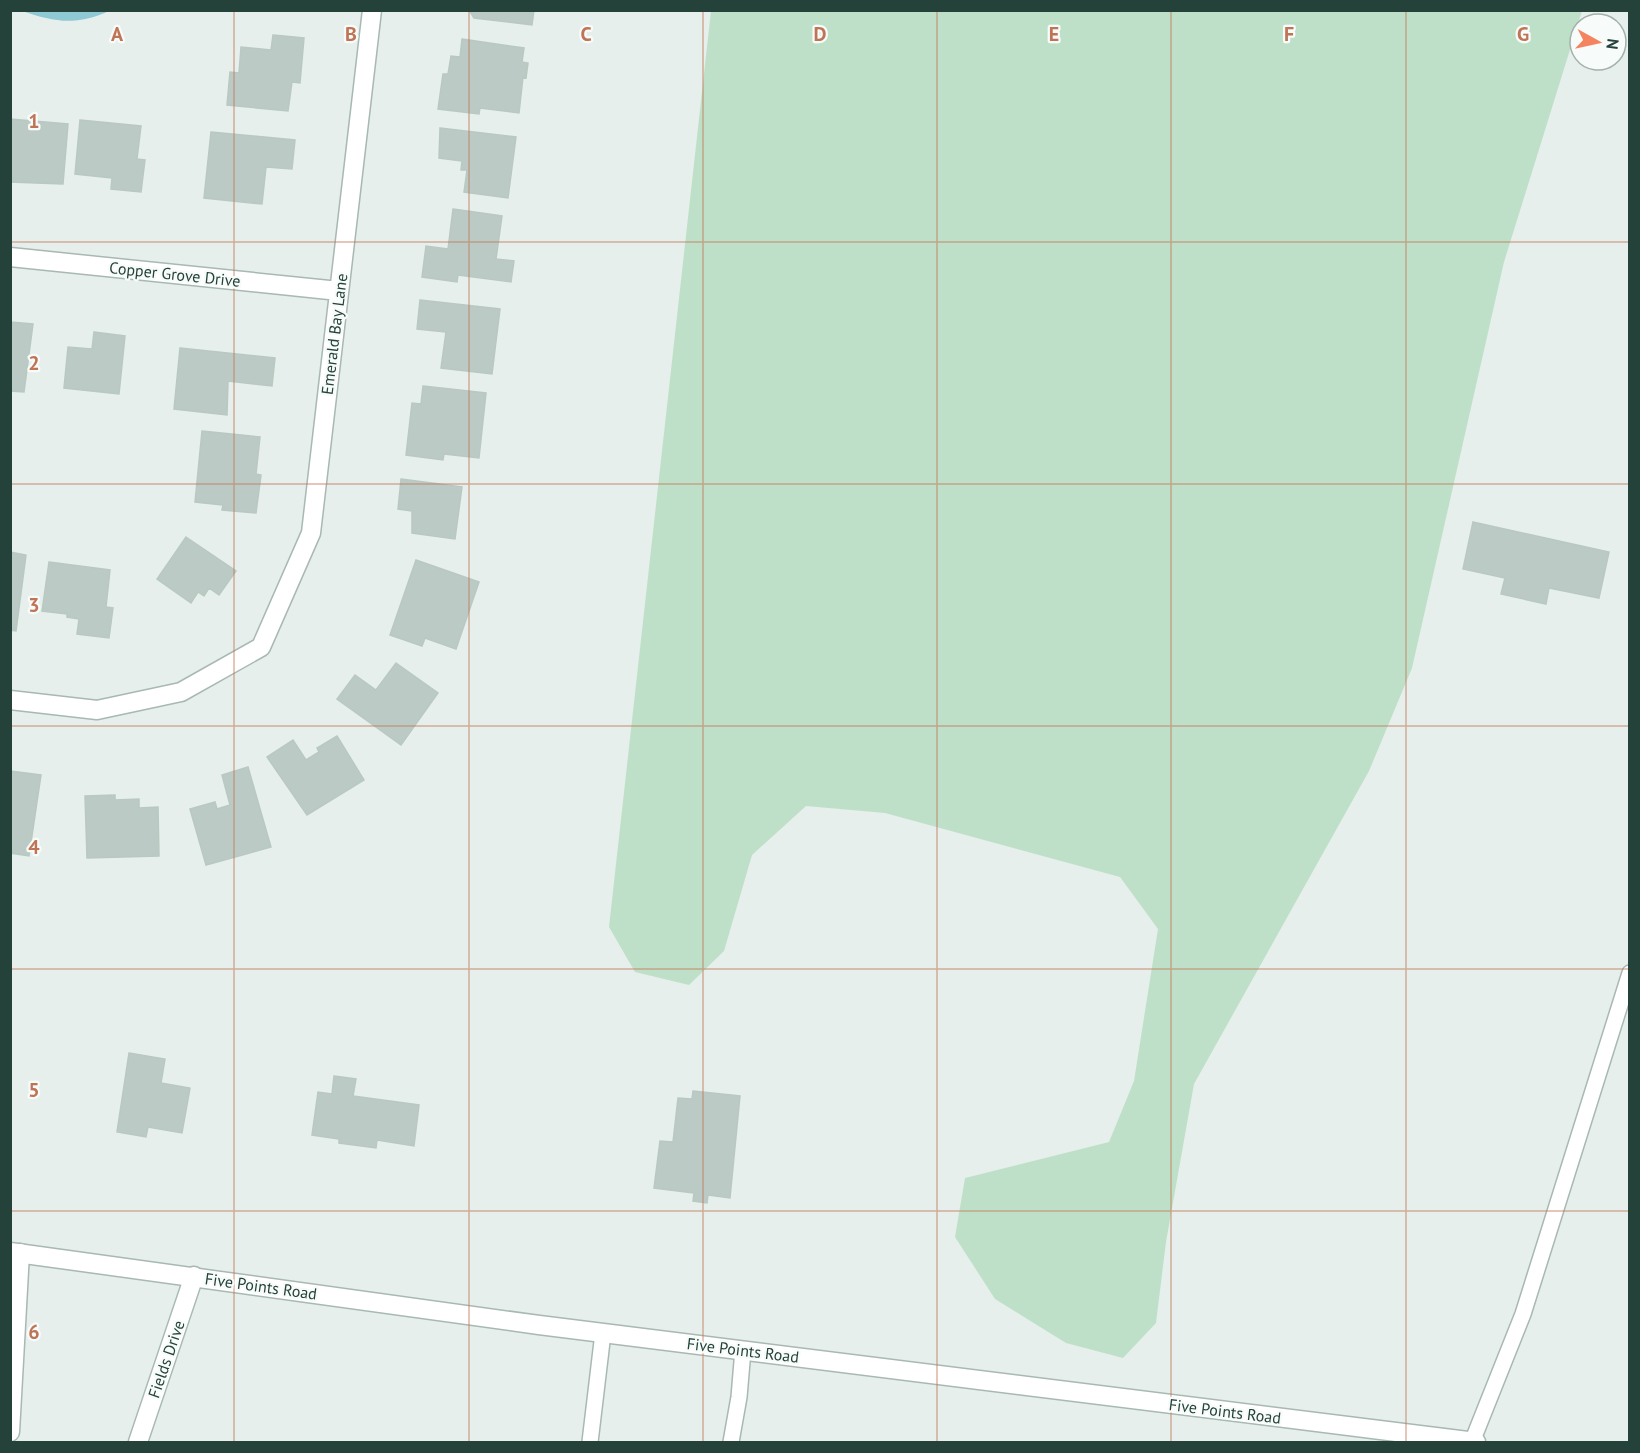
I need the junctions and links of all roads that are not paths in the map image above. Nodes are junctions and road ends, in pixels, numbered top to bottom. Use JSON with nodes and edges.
{"nodes":[{"id":1,"x":372,"y":10,"type":"edge"},
{"id":2,"x":10,"y":257,"type":"edge"},
{"id":3,"x":339,"y":291,"type":"junction"},
{"id":4,"x":10,"y":700,"type":"edge"},
{"id":5,"x":1629,"y":973,"type":"edge"},
{"id":6,"x":15,"y":1252,"type":"edge"},
{"id":7,"x":194,"y":1276,"type":"junction"},
{"id":8,"x":603,"y":1333,"type":"junction"},
{"id":9,"x":743,"y":1350,"type":"junction"},
{"id":10,"x":10,"y":1432,"type":"edge"},
{"id":11,"x":1474,"y":1442,"type":"edge"},
{"id":12,"x":138,"y":1443,"type":"edge"},
{"id":13,"x":590,"y":1443,"type":"edge"},
{"id":14,"x":731,"y":1443,"type":"edge"}],
"edges":[{"from":1,"to":3,"type":"street","name":"Emerald Bay Lane"},
{"from":2,"to":3,"type":"street","name":"Copper Grove Drive"},
{"from":3,"to":4,"type":"street","name":"Emerald Bay Lane"},
{"from":5,"to":11,"type":"lane"},
{"from":6,"to":7,"type":"street","name":"Five Points Road"},
{"from":6,"to":10,"type":"street"},
{"from":7,"to":8,"type":"street","name":"Five Points Road"},
{"from":7,"to":12,"type":"street","name":"Fields Drive"},
{"from":8,"to":9,"type":"street","name":"Five Points Road"},
{"from":8,"to":13,"type":"lane"},
{"from":9,"to":11,"type":"street","name":"Five Points Road"},
{"from":9,"to":14,"type":"lane"}]}
